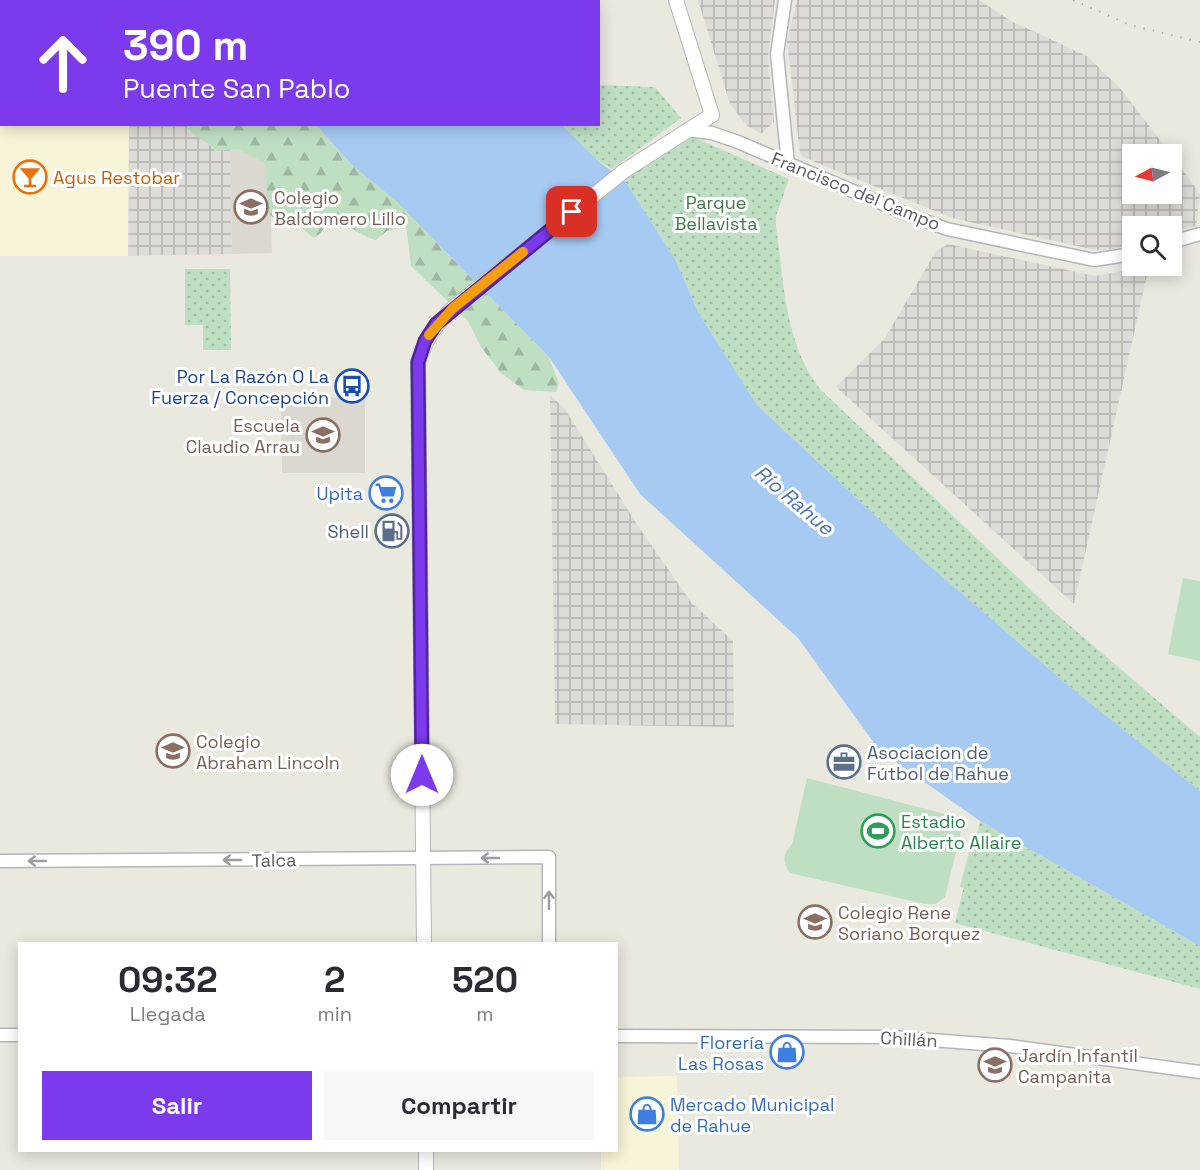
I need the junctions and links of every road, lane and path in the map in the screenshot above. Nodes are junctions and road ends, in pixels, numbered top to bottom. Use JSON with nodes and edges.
{"nodes":[{"id":1,"x":676,"y":0,"type":"edge"},
{"id":2,"x":785,"y":0,"type":"edge"},
{"id":3,"x":711,"y":115,"type":"junction"},
{"id":4,"x":687,"y":130,"type":"junction"},
{"id":5,"x":738,"y":142,"type":"junction"},
{"id":6,"x":788,"y":164,"type":"junction"},
{"id":7,"x":1200,"y":234,"type":"edge"},
{"id":8,"x":1182,"y":239,"type":"edge"},
{"id":9,"x":1122,"y":256,"type":"edge"},
{"id":10,"x":423,"y":858,"type":"junction"},
{"id":11,"x":0,"y":861,"type":"edge"},
{"id":12,"x":424,"y":942,"type":"edge"},
{"id":13,"x":549,"y":942,"type":"edge"},
{"id":14,"x":0,"y":1035,"type":"edge"},
{"id":15,"x":18,"y":1035,"type":"edge"},
{"id":16,"x":618,"y":1036,"type":"edge"},
{"id":17,"x":1200,"y":1072,"type":"edge"},
{"id":18,"x":426,"y":1152,"type":"edge"},
{"id":19,"x":426,"y":1170,"type":"edge"}],
"edges":[{"from":1,"to":3,"type":"main road"},
{"from":2,"to":6,"type":"street"},
{"from":3,"to":4,"type":"main road"},
{"from":3,"to":5,"type":"street"},
{"from":4,"to":5,"type":"street","name":"Francisco del Campo"},
{"from":4,"to":10,"type":"main road"},
{"from":5,"to":6,"type":"street","name":"Francisco del Campo"},
{"from":6,"to":9,"type":"street","name":"Francisco del Campo"},
{"from":7,"to":8,"type":"street"},
{"from":10,"to":11,"type":"street","name":"Talca","one_way":true},
{"from":10,"to":12,"type":"main road"},
{"from":13,"to":10,"type":"street","name":"Talca","one_way":true},
{"from":14,"to":15,"type":"street"},
{"from":16,"to":17,"type":"street","name":"Chillán"},
{"from":18,"to":19,"type":"main road"}]}
